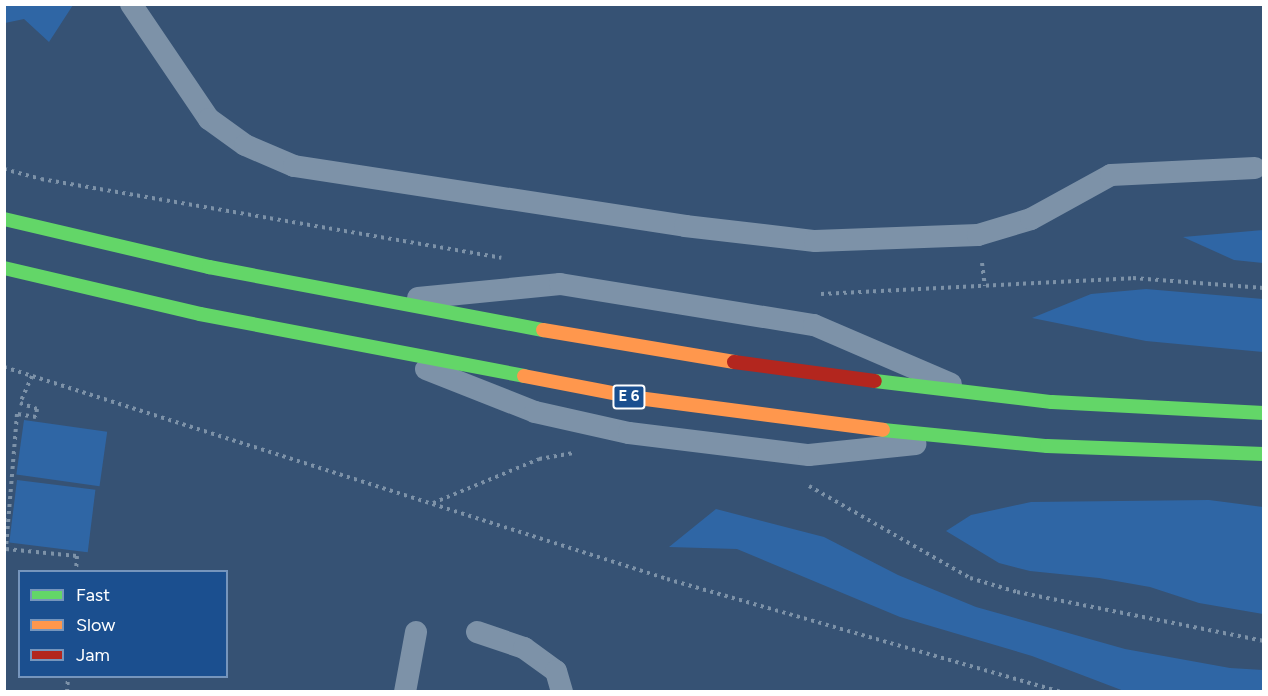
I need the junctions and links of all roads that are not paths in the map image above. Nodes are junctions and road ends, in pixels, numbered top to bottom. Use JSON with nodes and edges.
{"nodes":[{"id":1,"x":131,"y":4,"type":"edge"},
{"id":2,"x":1255,"y":168,"type":"dead end"},
{"id":3,"x":4,"y":219,"type":"edge"},
{"id":4,"x":4,"y":268,"type":"edge"},
{"id":5,"x":380,"y":302,"type":"junction"},
{"id":6,"x":377,"y":349,"type":"junction"},
{"id":7,"x":974,"y":394,"type":"junction"},
{"id":8,"x":1263,"y":413,"type":"edge"},
{"id":9,"x":969,"y":438,"type":"junction"},
{"id":10,"x":1263,"y":454,"type":"edge"},
{"id":11,"x":416,"y":632,"type":"dead end"},
{"id":12,"x":477,"y":632,"type":"dead end"},
{"id":13,"x":405,"y":692,"type":"edge"},
{"id":14,"x":562,"y":692,"type":"edge"}],
"edges":[{"from":1,"to":2,"type":"lane"},
{"from":3,"to":5,"type":"highway"},
{"from":4,"to":6,"type":"highway","number":"E 6"},
{"from":5,"to":7,"type":"highway"},
{"from":5,"to":7,"type":"lane"},
{"from":6,"to":9,"type":"highway","number":"E 6"},
{"from":6,"to":9,"type":"lane"},
{"from":7,"to":8,"type":"highway"},
{"from":9,"to":10,"type":"highway","number":"E 6"},
{"from":11,"to":13,"type":"lane"},
{"from":12,"to":14,"type":"lane"}]}
